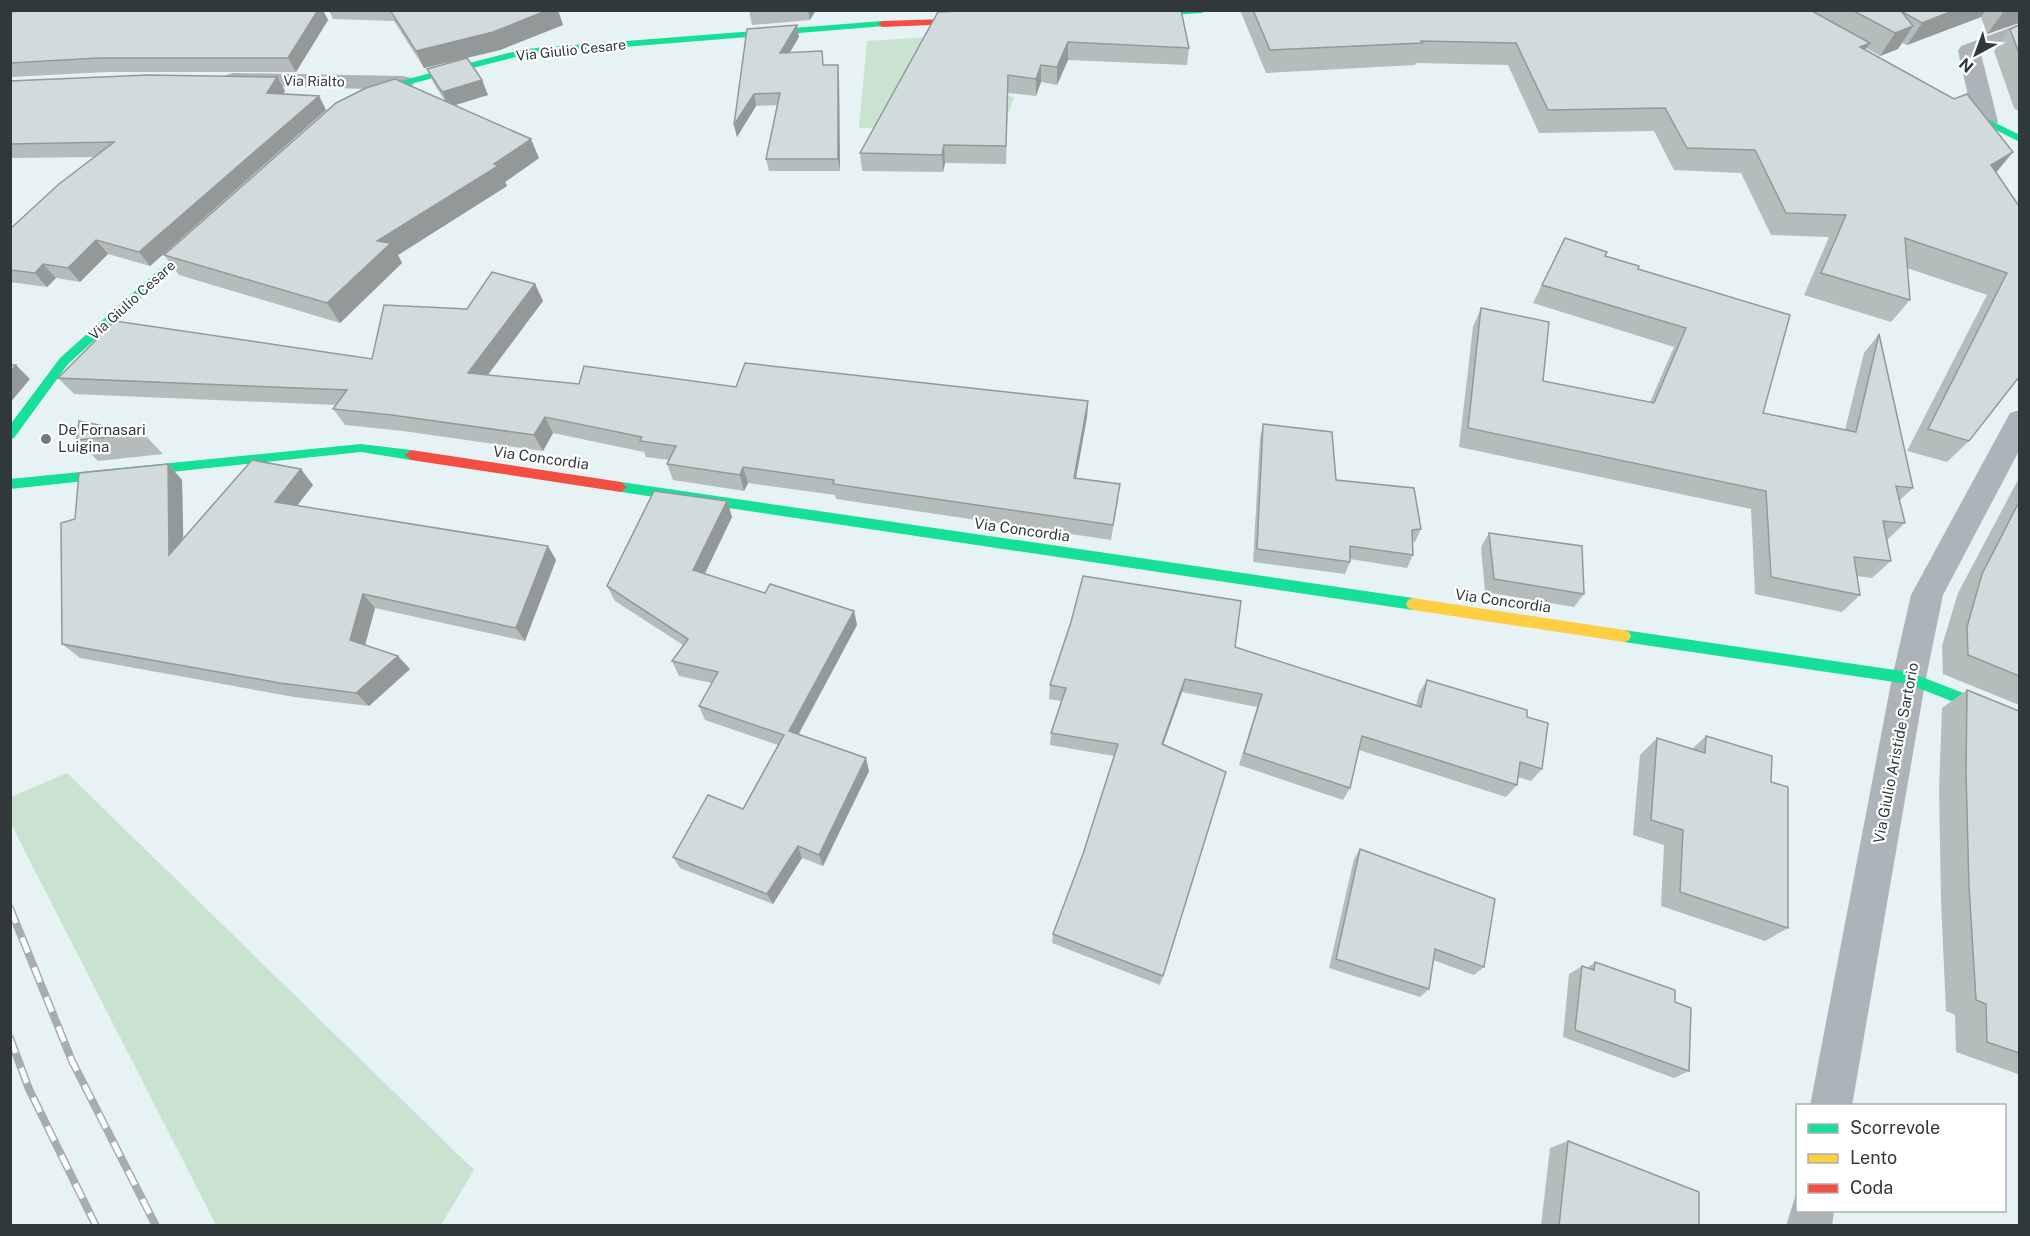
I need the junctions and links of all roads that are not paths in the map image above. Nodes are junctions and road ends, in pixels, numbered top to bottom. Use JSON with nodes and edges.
{"nodes":[{"id":1,"x":1202,"y":10,"type":"edge"},
{"id":2,"x":1122,"y":14,"type":"edge"},
{"id":3,"x":996,"y":20,"type":"edge"},
{"id":4,"x":2019,"y":30,"type":"edge"},
{"id":5,"x":209,"y":80,"type":"edge"},
{"id":6,"x":402,"y":83,"type":"junction"},
{"id":7,"x":1934,"y":96,"type":"edge"},
{"id":8,"x":346,"y":111,"type":"edge"},
{"id":9,"x":1986,"y":122,"type":"junction"},
{"id":10,"x":2019,"y":139,"type":"edge"},
{"id":11,"x":214,"y":227,"type":"edge"},
{"id":12,"x":2019,"y":420,"type":"edge"},
{"id":13,"x":10,"y":435,"type":"edge"},
{"id":14,"x":10,"y":484,"type":"edge"},
{"id":15,"x":1909,"y":678,"type":"junction"},
{"id":16,"x":2019,"y":722,"type":"edge"},
{"id":17,"x":1831,"y":1104,"type":"edge"}],
"edges":[{"from":1,"to":2,"type":"street"},
{"from":3,"to":6,"type":"street","name":"Via Giulio Cesare"},
{"from":4,"to":9,"type":"street"},
{"from":5,"to":6,"type":"street","name":"Via Rialto"},
{"from":6,"to":8,"type":"street","name":"Via Giulio Cesare"},
{"from":7,"to":9,"type":"street"},
{"from":9,"to":10,"type":"street"},
{"from":11,"to":13,"type":"street","name":"Via Giulio Cesare"},
{"from":12,"to":15,"type":"street","name":"Via Giulio Aristide Sartorio"},
{"from":14,"to":15,"type":"street","name":"Via Concordia"},
{"from":15,"to":16,"type":"street","name":"Via Concordia"},
{"from":15,"to":17,"type":"street","name":"Via Giulio Aristide Sartorio"}]}
